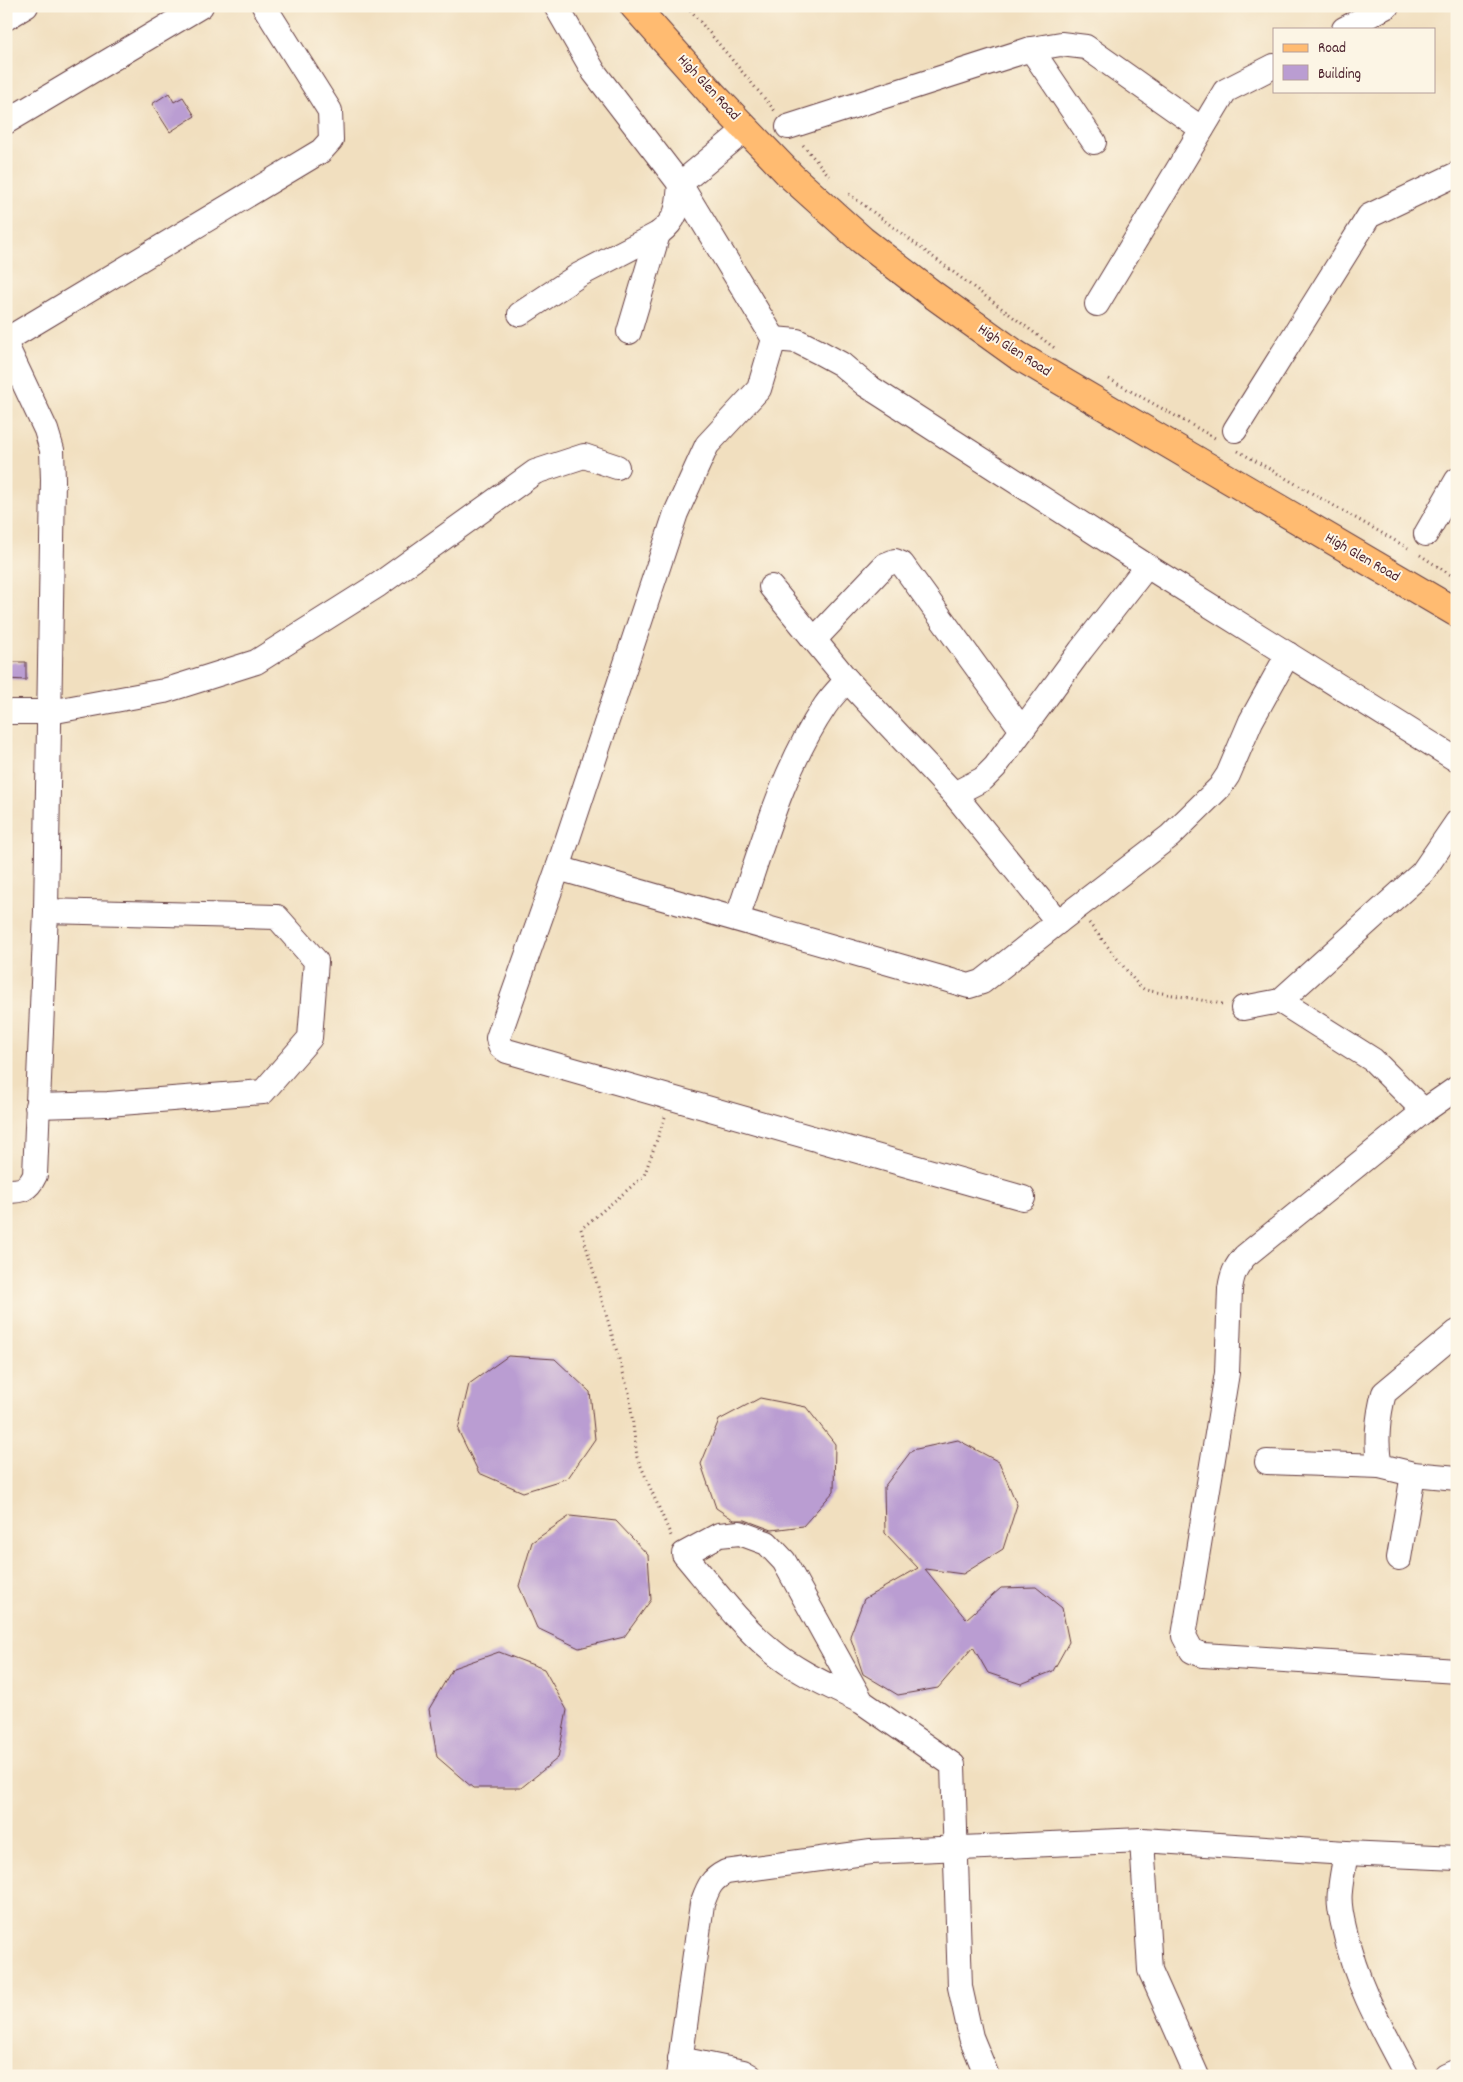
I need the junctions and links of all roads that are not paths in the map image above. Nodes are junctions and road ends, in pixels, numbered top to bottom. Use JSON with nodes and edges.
{"nodes":[{"id":1,"x":26,"y":6,"type":"edge"},
{"id":2,"x":201,"y":6,"type":"edge"},
{"id":3,"x":264,"y":6,"type":"edge"},
{"id":4,"x":556,"y":6,"type":"edge"},
{"id":5,"x":634,"y":6,"type":"edge"},
{"id":6,"x":1386,"y":6,"type":"edge"},
{"id":7,"x":6,"y":18,"type":"edge"},
{"id":8,"x":1346,"y":28,"type":"edge"},
{"id":9,"x":1032,"y":49,"type":"junction"},
{"id":10,"x":1273,"y":67,"type":"edge"},
{"id":11,"x":6,"y":122,"type":"edge"},
{"id":12,"x":788,"y":127,"type":"road end"},
{"id":13,"x":746,"y":129,"type":"junction"},
{"id":14,"x":1202,"y":129,"type":"junction"},
{"id":15,"x":1094,"y":142,"type":"dead end"},
{"id":16,"x":1457,"y":174,"type":"edge"},
{"id":17,"x":680,"y":184,"type":"junction"},
{"id":18,"x":658,"y":234,"type":"junction"},
{"id":19,"x":1097,"y":304,"type":"dead end"},
{"id":20,"x":520,"y":314,"type":"dead end"},
{"id":21,"x":629,"y":332,"type":"dead end"},
{"id":22,"x":774,"y":339,"type":"junction"},
{"id":23,"x":6,"y":340,"type":"edge"},
{"id":24,"x":6,"y":345,"type":"edge"},
{"id":25,"x":1230,"y":441,"type":"road end"},
{"id":26,"x":617,"y":467,"type":"dead end"},
{"id":27,"x":1457,"y":480,"type":"edge"},
{"id":28,"x":1418,"y":546,"type":"road end"},
{"id":29,"x":1147,"y":566,"type":"junction"},
{"id":30,"x":772,"y":587,"type":"dead end"},
{"id":31,"x":1457,"y":613,"type":"edge"},
{"id":32,"x":814,"y":640,"type":"junction"},
{"id":33,"x":1288,"y":654,"type":"junction"},
{"id":34,"x":847,"y":680,"type":"junction"},
{"id":35,"x":6,"y":712,"type":"edge"},
{"id":36,"x":50,"y":712,"type":"junction"},
{"id":37,"x":1022,"y":730,"type":"junction"},
{"id":38,"x":1457,"y":760,"type":"edge"},
{"id":39,"x":954,"y":794,"type":"junction"},
{"id":40,"x":1457,"y":822,"type":"edge"},
{"id":41,"x":558,"y":868,"type":"junction"},
{"id":42,"x":46,"y":911,"type":"junction"},
{"id":43,"x":737,"y":919,"type":"junction"},
{"id":44,"x":1058,"y":922,"type":"junction"},
{"id":45,"x":1280,"y":1001,"type":"junction"},
{"id":46,"x":1243,"y":1008,"type":"road end"},
{"id":47,"x":1457,"y":1088,"type":"edge"},
{"id":48,"x":37,"y":1106,"type":"junction"},
{"id":49,"x":1424,"y":1112,"type":"junction"},
{"id":50,"x":6,"y":1191,"type":"edge"},
{"id":51,"x":1023,"y":1198,"type":"dead end"},
{"id":52,"x":1457,"y":1332,"type":"edge"},
{"id":53,"x":1268,"y":1462,"type":"dead end"},
{"id":54,"x":1380,"y":1466,"type":"junction"},
{"id":55,"x":1413,"y":1474,"type":"junction"},
{"id":56,"x":1457,"y":1478,"type":"edge"},
{"id":57,"x":1399,"y":1558,"type":"dead end"},
{"id":58,"x":1457,"y":1671,"type":"edge"},
{"id":59,"x":862,"y":1702,"type":"junction"},
{"id":60,"x":1142,"y":1840,"type":"junction"},
{"id":61,"x":954,"y":1850,"type":"junction"},
{"id":62,"x":1346,"y":1853,"type":"junction"},
{"id":63,"x":1457,"y":1858,"type":"edge"},
{"id":64,"x":679,"y":2067,"type":"edge"},
{"id":65,"x":1457,"y":2071,"type":"edge"},
{"id":66,"x":750,"y":2076,"type":"edge"},
{"id":67,"x":987,"y":2076,"type":"edge"},
{"id":68,"x":1197,"y":2076,"type":"edge"},
{"id":69,"x":1407,"y":2076,"type":"edge"},
{"id":70,"x":1446,"y":2076,"type":"edge"}],
"edges":[{"from":1,"to":7,"type":"street"},
{"from":2,"to":11,"type":"street"},
{"from":3,"to":23,"type":"street"},
{"from":4,"to":17,"type":"street"},
{"from":5,"to":13,"type":"main road","name":"High Glen Road"},
{"from":6,"to":8,"type":"street"},
{"from":9,"to":12,"type":"street"},
{"from":9,"to":14,"type":"street"},
{"from":9,"to":15,"type":"street"},
{"from":10,"to":14,"type":"street"},
{"from":13,"to":17,"type":"street"},
{"from":13,"to":31,"type":"main road","name":"High Glen Road"},
{"from":14,"to":19,"type":"street"},
{"from":16,"to":25,"type":"street"},
{"from":17,"to":18,"type":"street"},
{"from":17,"to":22,"type":"street"},
{"from":18,"to":20,"type":"street"},
{"from":18,"to":21,"type":"street"},
{"from":22,"to":29,"type":"street"},
{"from":22,"to":41,"type":"street"},
{"from":24,"to":36,"type":"street"},
{"from":26,"to":36,"type":"street"},
{"from":27,"to":28,"type":"street"},
{"from":29,"to":33,"type":"street"},
{"from":29,"to":37,"type":"street"},
{"from":30,"to":32,"type":"street"},
{"from":32,"to":34,"type":"street"},
{"from":32,"to":37,"type":"street"},
{"from":33,"to":38,"type":"street"},
{"from":33,"to":44,"type":"street"},
{"from":34,"to":39,"type":"street"},
{"from":34,"to":43,"type":"street"},
{"from":35,"to":36,"type":"street"},
{"from":36,"to":42,"type":"street"},
{"from":37,"to":39,"type":"street"},
{"from":39,"to":44,"type":"street"},
{"from":40,"to":45,"type":"street"},
{"from":41,"to":43,"type":"street"},
{"from":41,"to":51,"type":"street"},
{"from":42,"to":48,"type":"street"},
{"from":42,"to":48,"type":"street"},
{"from":43,"to":44,"type":"street"},
{"from":45,"to":46,"type":"street"},
{"from":45,"to":49,"type":"street"},
{"from":47,"to":49,"type":"street"},
{"from":48,"to":50,"type":"street"},
{"from":49,"to":58,"type":"street"},
{"from":52,"to":54,"type":"street"},
{"from":53,"to":54,"type":"street"},
{"from":54,"to":55,"type":"street"},
{"from":55,"to":56,"type":"street"},
{"from":55,"to":57,"type":"street"},
{"from":59,"to":59,"type":"street"},
{"from":59,"to":61,"type":"street"},
{"from":60,"to":61,"type":"street"},
{"from":60,"to":62,"type":"street"},
{"from":60,"to":68,"type":"street"},
{"from":61,"to":64,"type":"street"},
{"from":61,"to":67,"type":"street"},
{"from":62,"to":63,"type":"street"},
{"from":62,"to":69,"type":"street"},
{"from":64,"to":66,"type":"street"},
{"from":65,"to":70,"type":"street"}]}
